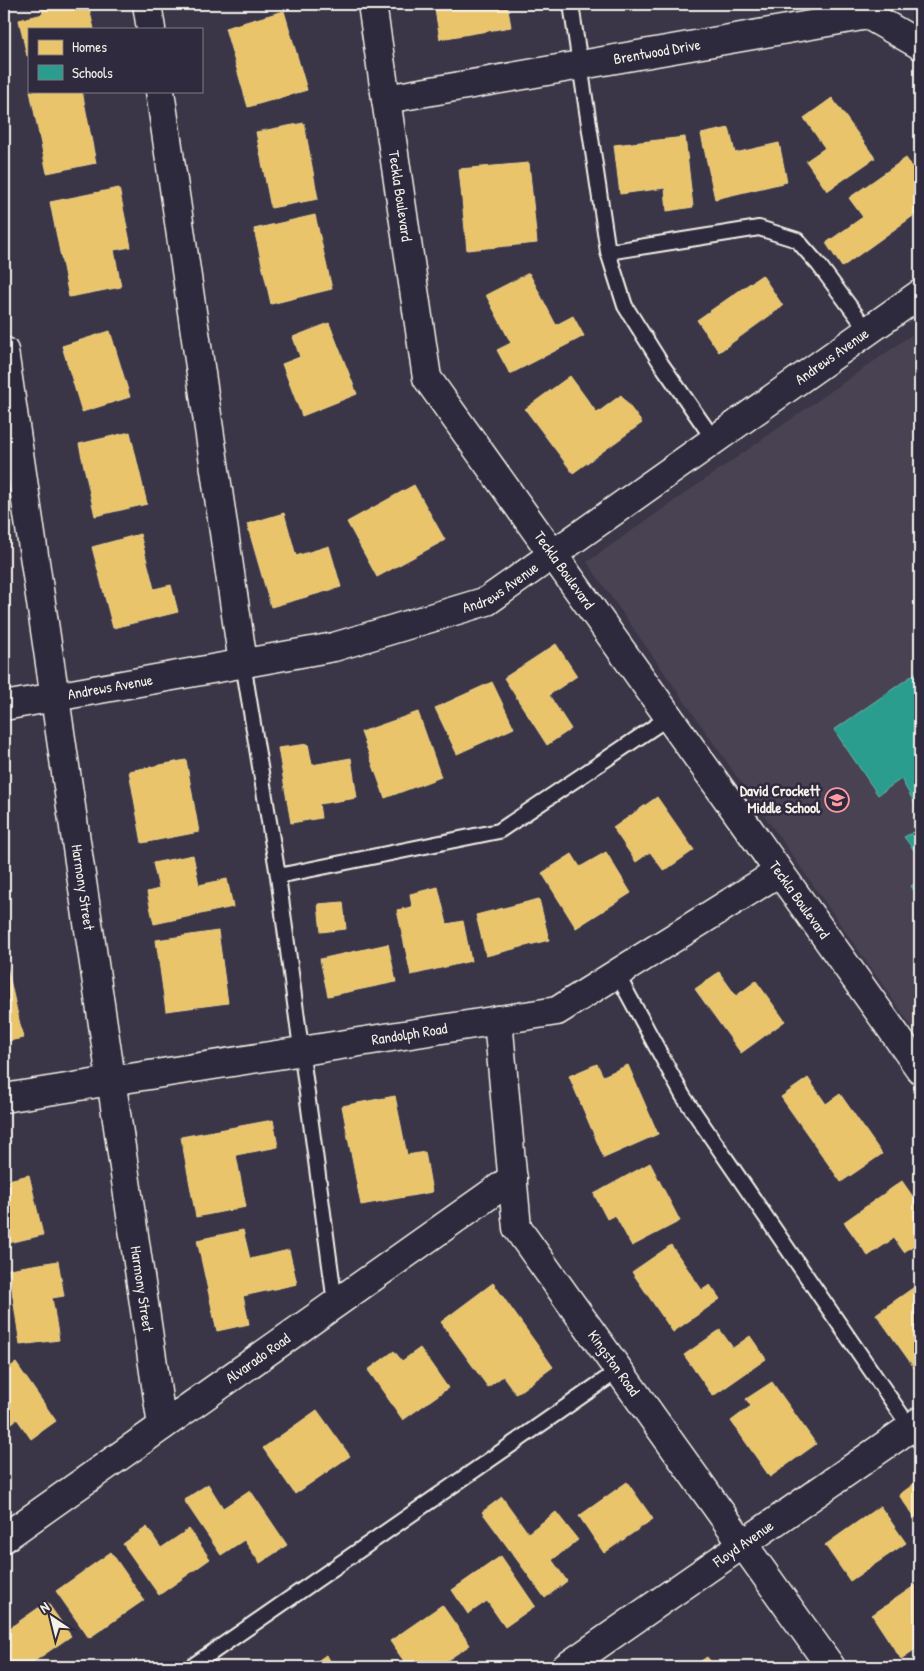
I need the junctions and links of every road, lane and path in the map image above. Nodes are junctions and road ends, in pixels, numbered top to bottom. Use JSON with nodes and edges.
{"nodes":[{"id":1,"x":147,"y":4,"type":"edge"},
{"id":2,"x":372,"y":4,"type":"edge"},
{"id":3,"x":571,"y":4,"type":"edge"},
{"id":4,"x":151,"y":28,"type":"edge"},
{"id":5,"x":920,"y":45,"type":"edge"},
{"id":6,"x":580,"y":65,"type":"junction"},
{"id":7,"x":160,"y":92,"type":"edge"},
{"id":8,"x":386,"y":99,"type":"junction"},
{"id":9,"x":608,"y":252,"type":"junction"},
{"id":10,"x":920,"y":294,"type":"edge"},
{"id":11,"x":868,"y":331,"type":"junction"},
{"id":12,"x":4,"y":351,"type":"edge"},
{"id":13,"x":714,"y":440,"type":"junction"},
{"id":14,"x":552,"y":554,"type":"junction"},
{"id":15,"x":243,"y":663,"type":"junction"},
{"id":16,"x":54,"y":697,"type":"junction"},
{"id":17,"x":4,"y":706,"type":"edge"},
{"id":18,"x":669,"y":717,"type":"junction"},
{"id":19,"x":779,"y":872,"type":"junction"},
{"id":20,"x":278,"y":876,"type":"junction"},
{"id":21,"x":616,"y":974,"type":"junction"},
{"id":22,"x":498,"y":1020,"type":"junction"},
{"id":23,"x":301,"y":1051,"type":"junction"},
{"id":24,"x":920,"y":1069,"type":"edge"},
{"id":25,"x":111,"y":1081,"type":"junction"},
{"id":26,"x":4,"y":1098,"type":"edge"},
{"id":27,"x":513,"y":1178,"type":"junction"},
{"id":28,"x":335,"y":1303,"type":"junction"},
{"id":29,"x":619,"y":1370,"type":"junction"},
{"id":30,"x":162,"y":1426,"type":"junction"},
{"id":31,"x":917,"y":1430,"type":"edge"},
{"id":32,"x":4,"y":1538,"type":"edge"},
{"id":33,"x":743,"y":1544,"type":"junction"},
{"id":34,"x":191,"y":1667,"type":"edge"},
{"id":35,"x":566,"y":1667,"type":"edge"},
{"id":36,"x":831,"y":1667,"type":"edge"}],
"edges":[{"from":1,"to":4,"type":"street"},
{"from":2,"to":8,"type":"street","name":"Teckla Boulevard"},
{"from":3,"to":6,"type":"lane"},
{"from":5,"to":6,"type":"street","name":"Brentwood Drive"},
{"from":6,"to":8,"type":"street","name":"Brentwood Drive"},
{"from":6,"to":9,"type":"lane"},
{"from":7,"to":15,"type":"street"},
{"from":8,"to":14,"type":"street","name":"Teckla Boulevard"},
{"from":9,"to":11,"type":"lane"},
{"from":9,"to":13,"type":"lane"},
{"from":10,"to":11,"type":"street","name":"Andrews Avenue"},
{"from":11,"to":13,"type":"street","name":"Andrews Avenue"},
{"from":12,"to":16,"type":"street","name":"Harmony Street"},
{"from":13,"to":14,"type":"street","name":"Andrews Avenue"},
{"from":14,"to":15,"type":"street","name":"Andrews Avenue"},
{"from":14,"to":18,"type":"street","name":"Teckla Boulevard"},
{"from":15,"to":16,"type":"street","name":"Andrews Avenue"},
{"from":15,"to":20,"type":"lane"},
{"from":16,"to":17,"type":"street","name":"Andrews Avenue"},
{"from":16,"to":25,"type":"street","name":"Harmony Street"},
{"from":18,"to":19,"type":"street","name":"Teckla Boulevard"},
{"from":18,"to":20,"type":"lane"},
{"from":19,"to":21,"type":"street","name":"Randolph Road"},
{"from":19,"to":24,"type":"street","name":"Teckla Boulevard"},
{"from":20,"to":23,"type":"lane"},
{"from":21,"to":22,"type":"street","name":"Randolph Road"},
{"from":21,"to":31,"type":"lane"},
{"from":22,"to":23,"type":"street","name":"Randolph Road"},
{"from":22,"to":27,"type":"street","name":"Kingston Road"},
{"from":23,"to":25,"type":"street","name":"Randolph Road"},
{"from":23,"to":28,"type":"lane"},
{"from":25,"to":26,"type":"street","name":"Randolph Road"},
{"from":25,"to":30,"type":"street","name":"Harmony Street"},
{"from":27,"to":28,"type":"street","name":"Alvarado Road"},
{"from":27,"to":29,"type":"street","name":"Kingston Road"},
{"from":28,"to":30,"type":"street","name":"Alvarado Road"},
{"from":29,"to":33,"type":"street","name":"Kingston Road"},
{"from":29,"to":34,"type":"lane"},
{"from":30,"to":32,"type":"street","name":"Alvarado Road"},
{"from":31,"to":33,"type":"street","name":"Floyd Avenue"},
{"from":33,"to":35,"type":"street","name":"Floyd Avenue"},
{"from":33,"to":36,"type":"street","name":"Kingston Road"}]}
